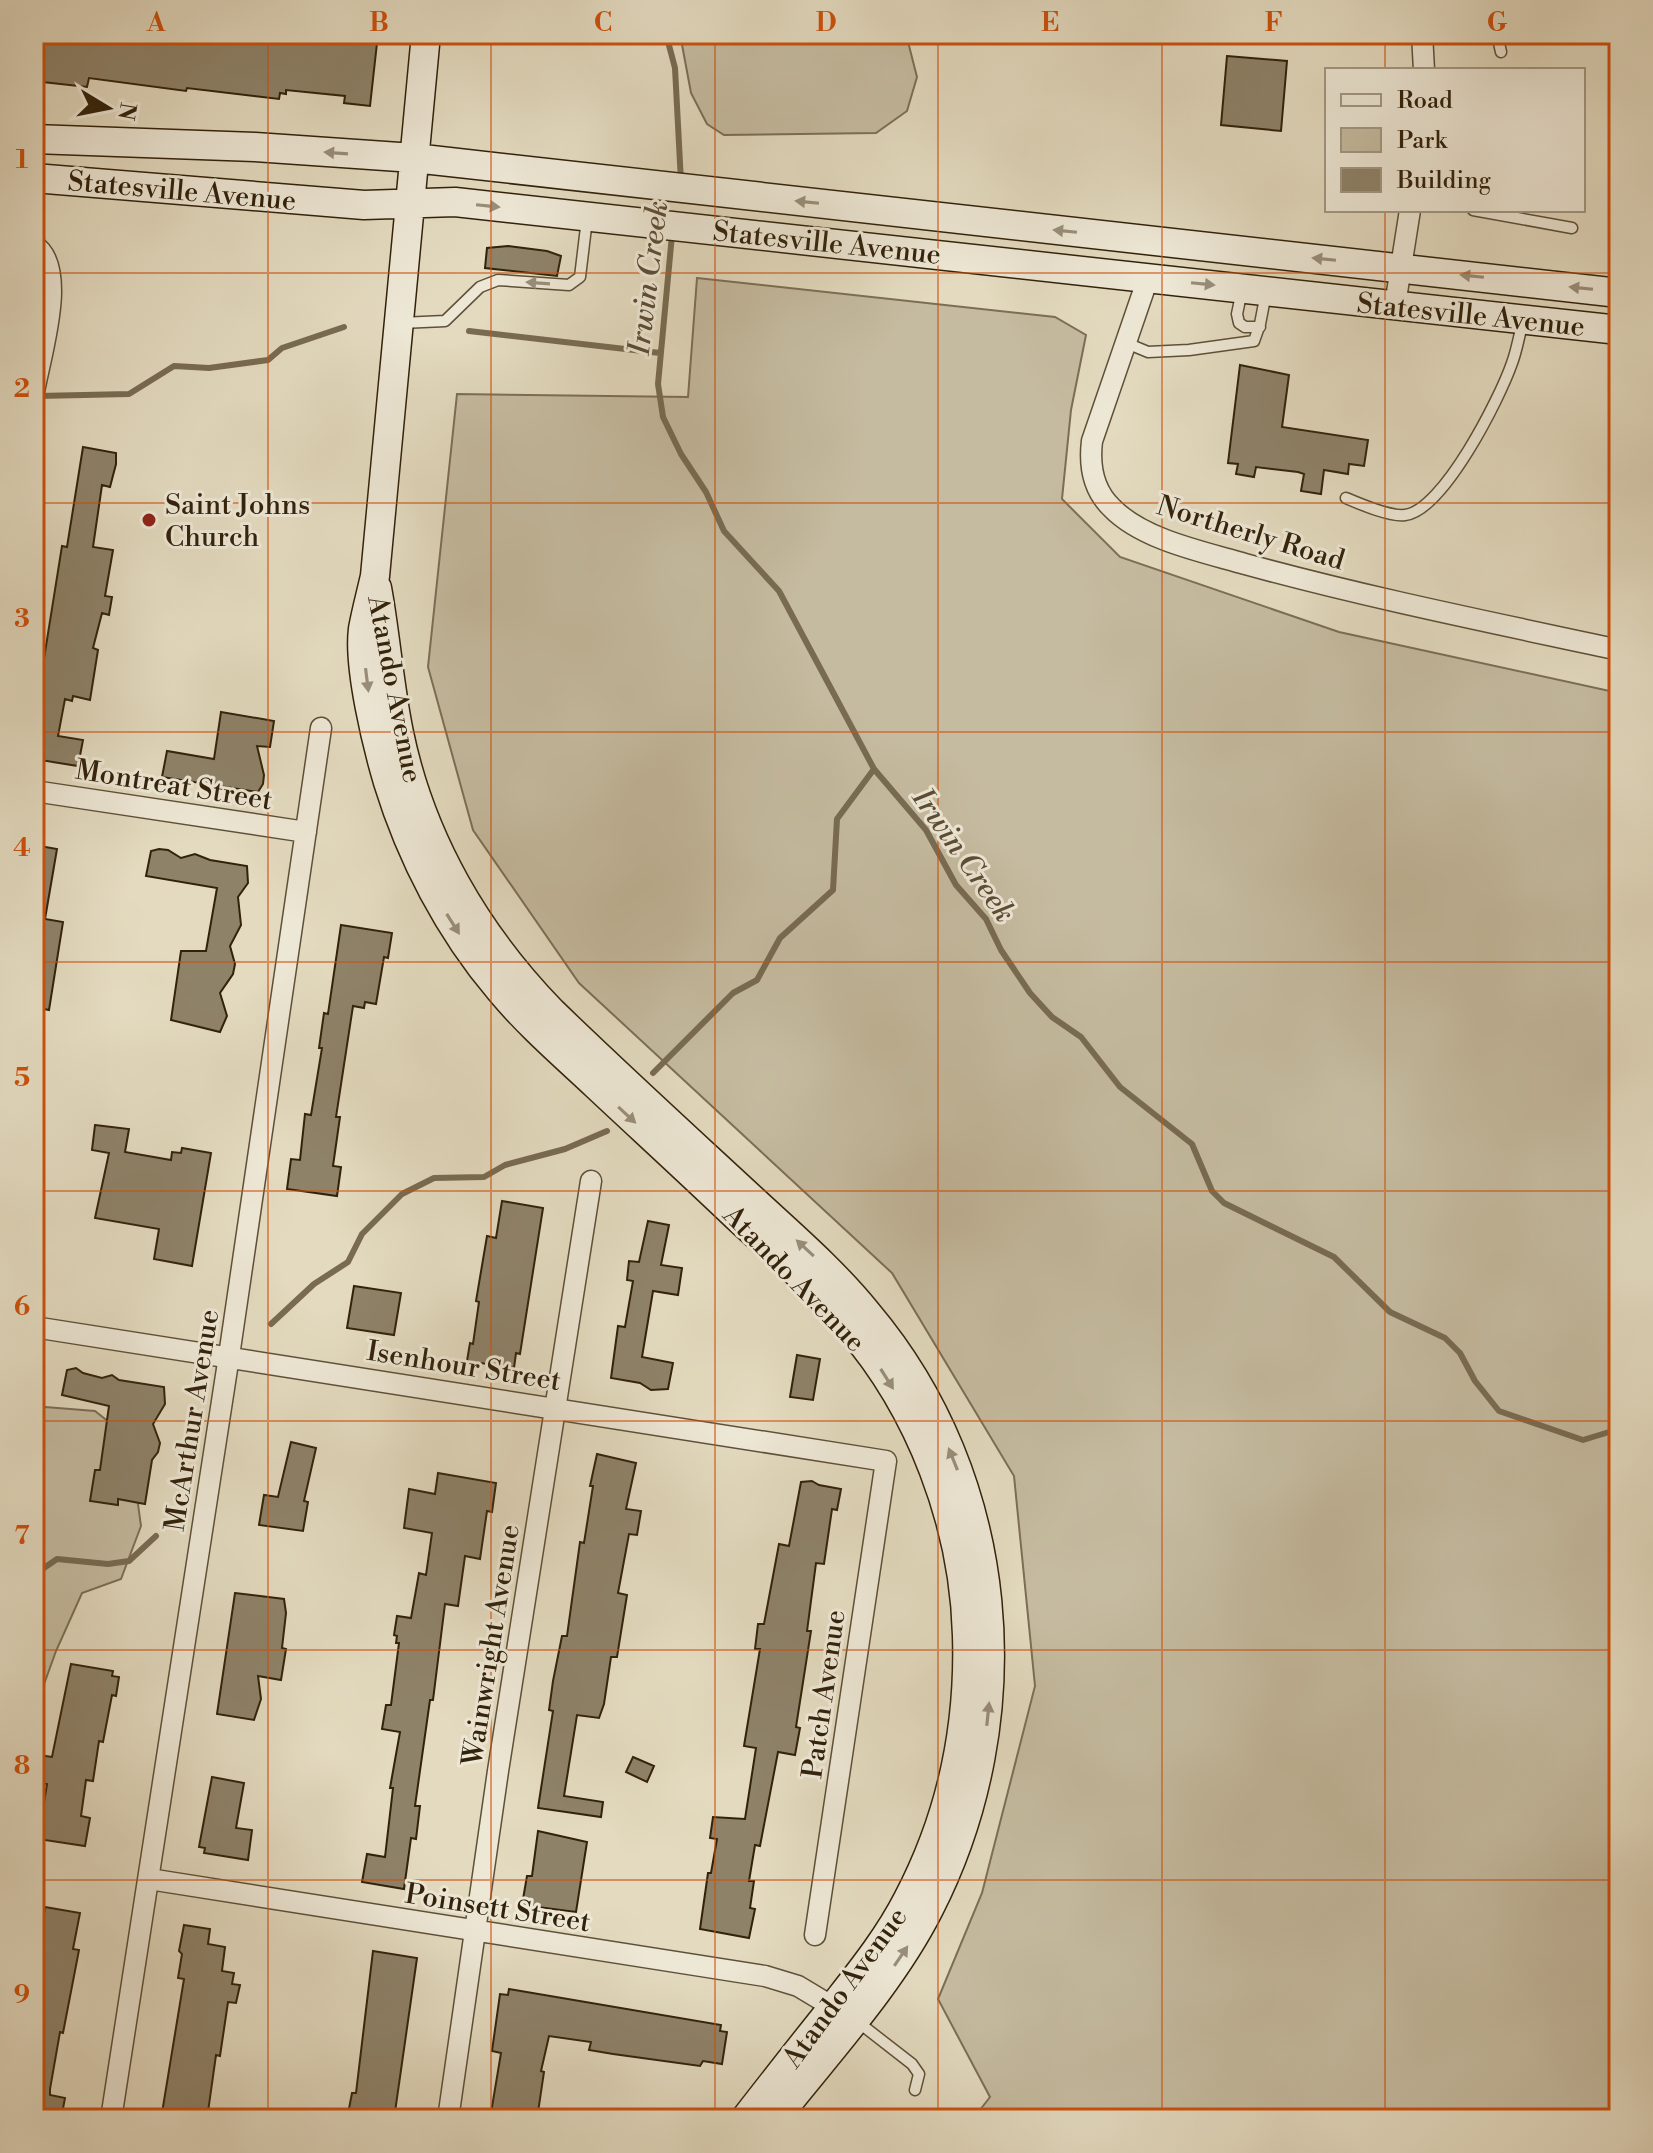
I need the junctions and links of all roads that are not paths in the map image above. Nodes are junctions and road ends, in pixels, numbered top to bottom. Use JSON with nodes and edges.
{"nodes":[{"id":1,"x":426,"y":34,"type":"edge"},
{"id":2,"x":1422,"y":34,"type":"edge"},
{"id":3,"x":1497,"y":34,"type":"edge"},
{"id":4,"x":1501,"y":52,"type":"dead end"},
{"id":5,"x":1424,"y":68,"type":"edge"},
{"id":6,"x":34,"y":139,"type":"edge"},
{"id":7,"x":414,"y":158,"type":"junction"},
{"id":8,"x":34,"y":178,"type":"edge"},
{"id":9,"x":410,"y":204,"type":"junction"},
{"id":10,"x":1410,"y":212,"type":"edge"},
{"id":11,"x":1484,"y":212,"type":"edge"},
{"id":12,"x":588,"y":217,"type":"junction"},
{"id":13,"x":1572,"y":228,"type":"dead end"},
{"id":14,"x":41,"y":252,"type":"edge"},
{"id":15,"x":1401,"y":268,"type":"junction"},
{"id":16,"x":1148,"y":278,"type":"junction"},
{"id":17,"x":1254,"y":290,"type":"junction"},
{"id":18,"x":1619,"y":293,"type":"edge"},
{"id":19,"x":1395,"y":305,"type":"junction"},
{"id":20,"x":1523,"y":320,"type":"junction"},
{"id":21,"x":399,"y":323,"type":"junction"},
{"id":22,"x":1260,"y":327,"type":"junction"},
{"id":23,"x":1619,"y":330,"type":"edge"},
{"id":24,"x":1124,"y":342,"type":"junction"},
{"id":25,"x":35,"y":387,"type":"edge"},
{"id":26,"x":1346,"y":498,"type":"dead end"},
{"id":27,"x":1619,"y":650,"type":"edge"},
{"id":28,"x":321,"y":728,"type":"dead end"},
{"id":29,"x":34,"y":791,"type":"edge"},
{"id":30,"x":306,"y":832,"type":"junction"},
{"id":31,"x":591,"y":1181,"type":"dead end"},
{"id":32,"x":34,"y":1327,"type":"edge"},
{"id":33,"x":229,"y":1356,"type":"junction"},
{"id":34,"x":556,"y":1408,"type":"junction"},
{"id":35,"x":886,"y":1461,"type":"joint"},
{"id":36,"x":149,"y":1879,"type":"junction"},
{"id":37,"x":474,"y":1931,"type":"junction"},
{"id":38,"x":815,"y":1935,"type":"dead end"},
{"id":39,"x":844,"y":2012,"type":"junction"},
{"id":40,"x":915,"y":2090,"type":"dead end"},
{"id":41,"x":111,"y":2119,"type":"edge"},
{"id":42,"x":448,"y":2119,"type":"edge"},
{"id":43,"x":745,"y":2119,"type":"edge"},
{"id":44,"x":775,"y":2119,"type":"edge"}],
"edges":[{"from":1,"to":7,"type":"main road","name":"Atando Avenue"},
{"from":2,"to":5,"type":"street"},
{"from":3,"to":4,"type":"lane"},
{"from":7,"to":6,"type":"main road","name":"Statesville Avenue","one_way":true},
{"from":7,"to":9,"type":"main road","name":"Atando Avenue"},
{"from":15,"to":7,"type":"main road","name":"Statesville Avenue","one_way":true},
{"from":8,"to":9,"type":"main road","name":"Statesville Avenue"},
{"from":9,"to":12,"type":"main road","name":"Statesville Avenue","one_way":true},
{"from":9,"to":21,"type":"main road","name":"Atando Avenue"},
{"from":10,"to":15,"type":"street"},
{"from":11,"to":13,"type":"lane"},
{"from":12,"to":16,"type":"main road","name":"Statesville Avenue"},
{"from":12,"to":21,"type":"lane","one_way":true},
{"from":14,"to":25,"type":"street"},
{"from":18,"to":15,"type":"main road","name":"Statesville Avenue","one_way":true},
{"from":15,"to":19,"type":"street"},
{"from":16,"to":17,"type":"main road","name":"Statesville Avenue","one_way":true},
{"from":16,"to":24,"type":"street","name":"Northerly Road"},
{"from":17,"to":19,"type":"main road","name":"Statesville Avenue"},
{"from":17,"to":22,"type":"lane"},
{"from":17,"to":22,"type":"lane"},
{"from":19,"to":20,"type":"main road","name":"Statesville Avenue"},
{"from":20,"to":23,"type":"main road","name":"Statesville Avenue"},
{"from":20,"to":26,"type":"lane"},
{"from":21,"to":39,"type":"main road","name":"Atando Avenue"},
{"from":22,"to":24,"type":"lane"},
{"from":24,"to":27,"type":"street","name":"Northerly Road"},
{"from":28,"to":30,"type":"street","name":"McArthur Avenue"},
{"from":29,"to":30,"type":"street","name":"Montreat Street"},
{"from":30,"to":33,"type":"street","name":"McArthur Avenue"},
{"from":31,"to":34,"type":"street","name":"Wainwright Avenue"},
{"from":32,"to":33,"type":"street","name":"Isenhour Street"},
{"from":33,"to":34,"type":"street","name":"Isenhour Street"},
{"from":33,"to":36,"type":"street","name":"McArthur Avenue"},
{"from":34,"to":35,"type":"street","name":"Isenhour Street"},
{"from":34,"to":37,"type":"street","name":"Wainwright Avenue"},
{"from":35,"to":38,"type":"street","name":"Patch Avenue"},
{"from":36,"to":37,"type":"street","name":"Poinsett Street"},
{"from":36,"to":41,"type":"street","name":"McArthur Avenue"},
{"from":37,"to":39,"type":"street","name":"Poinsett Street"},
{"from":37,"to":42,"type":"street","name":"Wainwright Avenue"},
{"from":39,"to":40,"type":"lane"},
{"from":39,"to":43,"type":"main road","name":"Atando Avenue"},
{"from":39,"to":44,"type":"main road","name":"Atando Avenue"}]}
